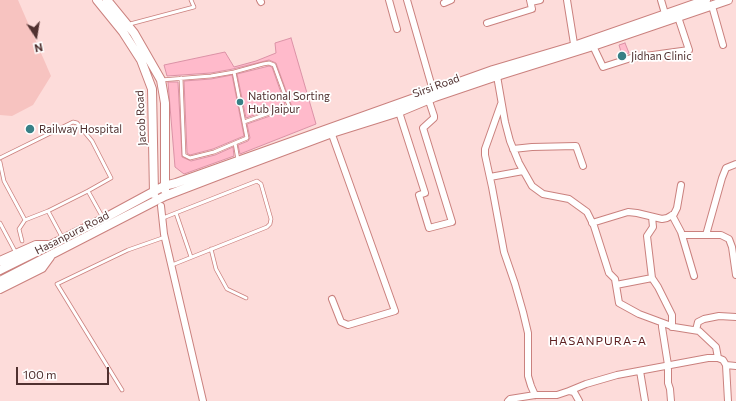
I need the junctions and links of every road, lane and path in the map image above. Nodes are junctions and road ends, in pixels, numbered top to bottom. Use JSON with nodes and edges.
{"nodes":[{"id":1,"x":97,"y":0,"type":"edge"},
{"id":2,"x":107,"y":0,"type":"edge"},
{"id":3,"x":191,"y":0,"type":"edge"},
{"id":4,"x":389,"y":0,"type":"edge"},
{"id":5,"x":407,"y":0,"type":"edge"},
{"id":6,"x":451,"y":0,"type":"edge"},
{"id":7,"x":540,"y":0,"type":"edge"},
{"id":8,"x":567,"y":0,"type":"edge"},
{"id":9,"x":661,"y":0,"type":"edge"},
{"id":10,"x":728,"y":0,"type":"edge"},
{"id":11,"x":530,"y":1,"type":"edge"},
{"id":12,"x":444,"y":3,"type":"dead end"},
{"id":13,"x":709,"y":3,"type":"edge"},
{"id":14,"x":666,"y":17,"type":"junction"},
{"id":15,"x":678,"y":18,"type":"junction"},
{"id":16,"x":487,"y":23,"type":"dead end"},
{"id":17,"x":397,"y":28,"type":"dead end"},
{"id":18,"x":126,"y":29,"type":"junction"},
{"id":19,"x":723,"y":45,"type":"dead end"},
{"id":20,"x":593,"y":46,"type":"junction"},
{"id":21,"x":574,"y":49,"type":"junction"},
{"id":22,"x":234,"y":72,"type":"junction"},
{"id":23,"x":497,"y":76,"type":"junction"},
{"id":24,"x":181,"y":78,"type":"junction"},
{"id":25,"x":161,"y":80,"type":"junction"},
{"id":26,"x":432,"y":96,"type":"junction"},
{"id":27,"x":502,"y":103,"type":"junction"},
{"id":28,"x":399,"y":112,"type":"junction"},
{"id":29,"x":244,"y":122,"type":"junction"},
{"id":30,"x":331,"y":130,"type":"junction"},
{"id":31,"x":235,"y":143,"type":"junction"},
{"id":32,"x":513,"y":149,"type":"junction"},
{"id":33,"x":0,"y":158,"type":"edge"},
{"id":34,"x":238,"y":160,"type":"junction"},
{"id":35,"x":0,"y":162,"type":"edge"},
{"id":36,"x":736,"y":164,"type":"edge"},
{"id":37,"x":583,"y":166,"type":"dead end"},
{"id":38,"x":523,"y":171,"type":"junction"},
{"id":39,"x":490,"y":178,"type":"junction"},
{"id":40,"x":681,"y":185,"type":"dead end"},
{"id":41,"x":164,"y":186,"type":"junction"},
{"id":42,"x":154,"y":190,"type":"junction"},
{"id":43,"x":88,"y":191,"type":"junction"},
{"id":44,"x":166,"y":196,"type":"junction"},
{"id":45,"x":158,"y":204,"type":"junction"},
{"id":46,"x":48,"y":211,"type":"junction"},
{"id":47,"x":176,"y":213,"type":"junction"},
{"id":48,"x":672,"y":215,"type":"junction"},
{"id":49,"x":652,"y":217,"type":"junction"},
{"id":50,"x":163,"y":218,"type":"junction"},
{"id":51,"x":103,"y":219,"type":"junction"},
{"id":52,"x":25,"y":220,"type":"junction"},
{"id":53,"x":0,"y":223,"type":"edge"},
{"id":54,"x":592,"y":223,"type":"junction"},
{"id":55,"x":682,"y":235,"type":"junction"},
{"id":56,"x":706,"y":235,"type":"junction"},
{"id":57,"x":165,"y":237,"type":"junction"},
{"id":58,"x":63,"y":238,"type":"junction"},
{"id":59,"x":22,"y":241,"type":"dead end"},
{"id":60,"x":50,"y":245,"type":"junction"},
{"id":61,"x":211,"y":249,"type":"junction"},
{"id":62,"x":16,"y":253,"type":"junction"},
{"id":63,"x":50,"y":256,"type":"junction"},
{"id":64,"x":191,"y":257,"type":"junction"},
{"id":65,"x":0,"y":261,"type":"edge"},
{"id":66,"x":171,"y":265,"type":"junction"},
{"id":67,"x":0,"y":270,"type":"edge"},
{"id":68,"x":736,"y":275,"type":"edge"},
{"id":69,"x":694,"y":276,"type":"dead end"},
{"id":70,"x":652,"y":278,"type":"junction"},
{"id":71,"x":0,"y":281,"type":"edge"},
{"id":72,"x":616,"y":285,"type":"junction"},
{"id":73,"x":0,"y":289,"type":"edge"},
{"id":74,"x":246,"y":298,"type":"dead end"},
{"id":75,"x":332,"y":299,"type":"dead end"},
{"id":76,"x":736,"y":317,"type":"edge"},
{"id":77,"x":662,"y":323,"type":"junction"},
{"id":78,"x":672,"y":326,"type":"junction"},
{"id":79,"x":696,"y":330,"type":"junction"},
{"id":80,"x":718,"y":358,"type":"junction"},
{"id":81,"x":668,"y":365,"type":"junction"},
{"id":82,"x":726,"y":365,"type":"junction"},
{"id":83,"x":736,"y":366,"type":"edge"},
{"id":84,"x":640,"y":371,"type":"junction"},
{"id":85,"x":122,"y":390,"type":"dead end"},
{"id":86,"x":569,"y":391,"type":"junction"},
{"id":87,"x":561,"y":394,"type":"junction"},
{"id":88,"x":535,"y":395,"type":"junction"},
{"id":89,"x":203,"y":401,"type":"edge"},
{"id":90,"x":508,"y":401,"type":"edge"},
{"id":91,"x":561,"y":401,"type":"edge"},
{"id":92,"x":579,"y":401,"type":"edge"},
{"id":93,"x":645,"y":401,"type":"edge"},
{"id":94,"x":671,"y":401,"type":"edge"},
{"id":95,"x":728,"y":401,"type":"edge"}],
"edges":[{"from":1,"to":18,"type":"street","name":"Jacob Road"},
{"from":2,"to":18,"type":"street","name":"Jacob Road"},
{"from":3,"to":18,"type":"lane"},
{"from":4,"to":17,"type":"street"},
{"from":5,"to":26,"type":"street"},
{"from":6,"to":12,"type":"street"},
{"from":7,"to":11,"type":"street"},
{"from":8,"to":21,"type":"street"},
{"from":9,"to":14,"type":"street"},
{"from":10,"to":13,"type":"street","name":"Sirsi Road"},
{"from":11,"to":16,"type":"street"},
{"from":13,"to":14,"type":"street","name":"Sirsi Road"},
{"from":13,"to":15,"type":"street","name":"Sirsi Road"},
{"from":13,"to":19,"type":"street"},
{"from":14,"to":15,"type":"street","name":"Sirsi Road"},
{"from":14,"to":20,"type":"street","name":"Sirsi Road"},
{"from":14,"to":21,"type":"street","name":"Sirsi Road"},
{"from":15,"to":20,"type":"street"},
{"from":18,"to":25,"type":"street","name":"Jacob Road"},
{"from":18,"to":42,"type":"street","name":"Jacob Road"},
{"from":20,"to":21,"type":"street","name":"Sirsi Road"},
{"from":21,"to":23,"type":"street","name":"Sirsi Road"},
{"from":21,"to":26,"type":"street","name":"Sirsi Road"},
{"from":22,"to":24,"type":"lane"},
{"from":22,"to":29,"type":"lane"},
{"from":22,"to":29,"type":"lane"},
{"from":23,"to":26,"type":"street","name":"Sirsi Road"},
{"from":23,"to":27,"type":"street"},
{"from":24,"to":25,"type":"lane"},
{"from":24,"to":31,"type":"lane"},
{"from":25,"to":41,"type":"street","name":"Jacob Road"},
{"from":26,"to":28,"type":"street","name":"Sirsi Road"},
{"from":26,"to":28,"type":"street"},
{"from":26,"to":30,"type":"street","name":"Sirsi Road"},
{"from":27,"to":32,"type":"street"},
{"from":27,"to":39,"type":"street"},
{"from":28,"to":30,"type":"street","name":"Sirsi Road"},
{"from":29,"to":31,"type":"lane"},
{"from":30,"to":34,"type":"street","name":"Sirsi Road"},
{"from":30,"to":44,"type":"street","name":"Sirsi Road"},
{"from":30,"to":75,"type":"street"},
{"from":31,"to":34,"type":"lane"},
{"from":32,"to":37,"type":"street"},
{"from":32,"to":38,"type":"street"},
{"from":33,"to":43,"type":"lane"},
{"from":34,"to":41,"type":"street","name":"Sirsi Road"},
{"from":35,"to":52,"type":"lane"},
{"from":36,"to":56,"type":"street"},
{"from":38,"to":39,"type":"street"},
{"from":38,"to":54,"type":"street"},
{"from":39,"to":88,"type":"street"},
{"from":40,"to":48,"type":"street"},
{"from":41,"to":42,"type":"street","name":"Sirsi Road"},
{"from":41,"to":44,"type":"street","name":"Jacob Road"},
{"from":42,"to":45,"type":"street","name":"Jacob Road"},
{"from":42,"to":51,"type":"street","name":"Sirsi Road"},
{"from":43,"to":46,"type":"lane"},
{"from":43,"to":51,"type":"lane"},
{"from":44,"to":45,"type":"street","name":"Sirsi Road"},
{"from":45,"to":50,"type":"street"},
{"from":45,"to":63,"type":"street","name":"Hasanpura Road"},
{"from":46,"to":52,"type":"lane"},
{"from":46,"to":58,"type":"lane"},
{"from":47,"to":50,"type":"lane"},
{"from":47,"to":61,"type":"lane"},
{"from":47,"to":64,"type":"lane"},
{"from":48,"to":49,"type":"street"},
{"from":48,"to":55,"type":"street"},
{"from":49,"to":54,"type":"street"},
{"from":49,"to":70,"type":"street"},
{"from":50,"to":57,"type":"street"},
{"from":51,"to":58,"type":"street","name":"Sirsi Road"},
{"from":52,"to":59,"type":"lane"},
{"from":53,"to":62,"type":"lane"},
{"from":54,"to":72,"type":"street"},
{"from":55,"to":56,"type":"street"},
{"from":55,"to":69,"type":"street"},
{"from":56,"to":68,"type":"street"},
{"from":57,"to":66,"type":"street"},
{"from":57,"to":85,"type":"lane"},
{"from":58,"to":60,"type":"street","name":"Sirsi Road"},
{"from":60,"to":62,"type":"street"},
{"from":60,"to":67,"type":"street","name":"Sirsi Road"},
{"from":61,"to":64,"type":"lane"},
{"from":61,"to":74,"type":"lane"},
{"from":62,"to":65,"type":"street"},
{"from":63,"to":71,"type":"street","name":"Hasanpura Road"},
{"from":63,"to":73,"type":"street"},
{"from":64,"to":66,"type":"lane"},
{"from":66,"to":89,"type":"street"},
{"from":70,"to":72,"type":"street"},
{"from":70,"to":78,"type":"street"},
{"from":72,"to":77,"type":"street"},
{"from":76,"to":79,"type":"street"},
{"from":77,"to":78,"type":"street"},
{"from":77,"to":81,"type":"street"},
{"from":78,"to":79,"type":"street"},
{"from":79,"to":80,"type":"street"},
{"from":80,"to":81,"type":"street"},
{"from":80,"to":82,"type":"street"},
{"from":81,"to":84,"type":"street"},
{"from":81,"to":94,"type":"street"},
{"from":82,"to":83,"type":"street"},
{"from":82,"to":95,"type":"street"},
{"from":84,"to":86,"type":"street"},
{"from":84,"to":93,"type":"street"},
{"from":86,"to":87,"type":"street"},
{"from":86,"to":92,"type":"street"},
{"from":87,"to":88,"type":"street"},
{"from":87,"to":91,"type":"street"},
{"from":88,"to":90,"type":"street"}]}
